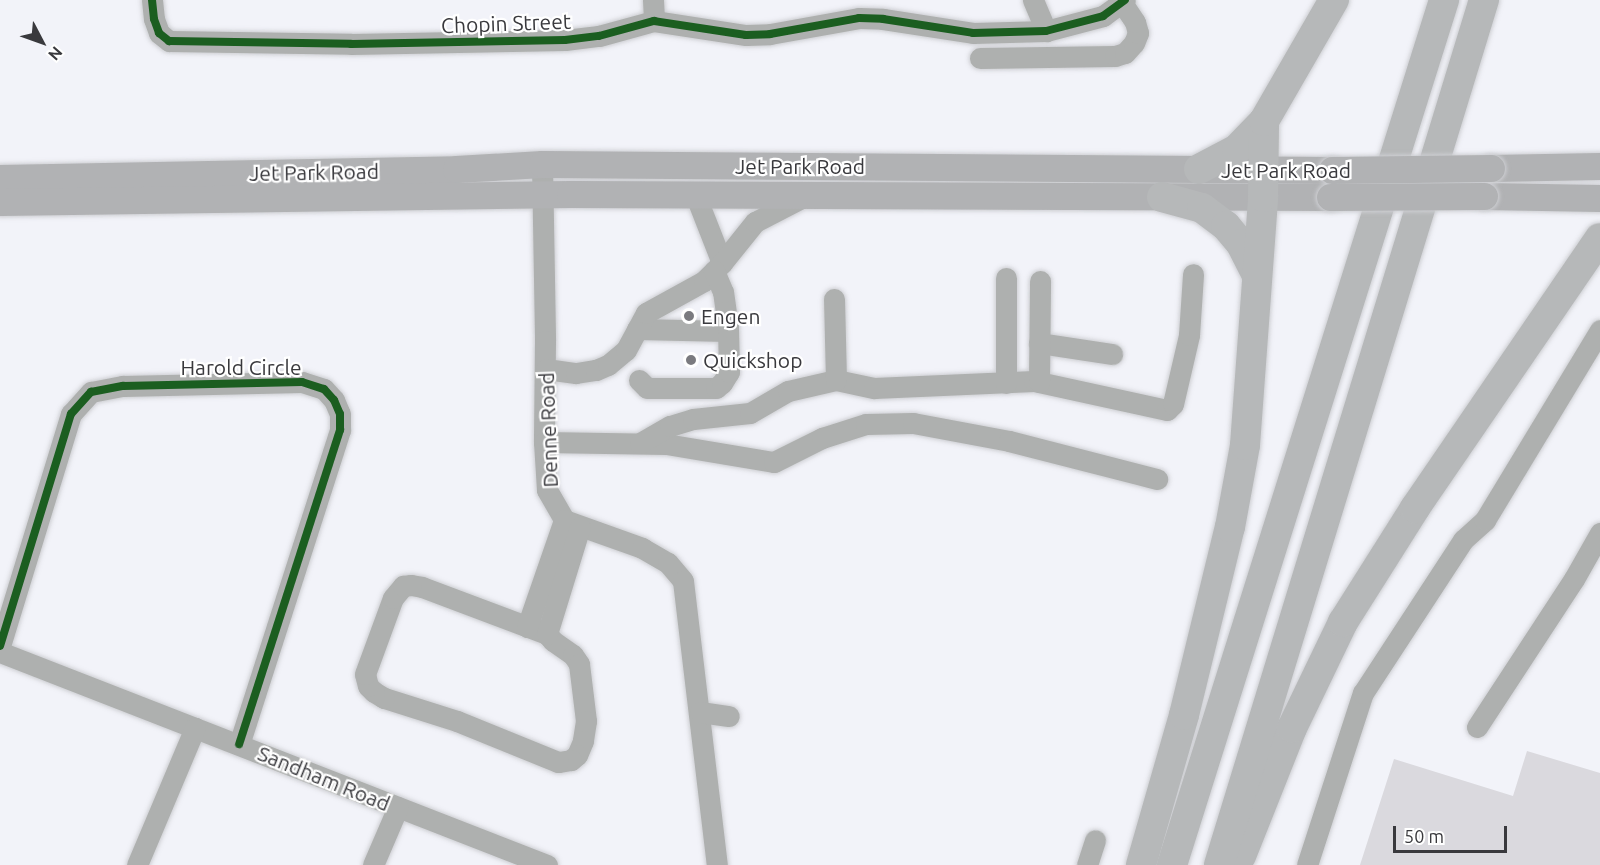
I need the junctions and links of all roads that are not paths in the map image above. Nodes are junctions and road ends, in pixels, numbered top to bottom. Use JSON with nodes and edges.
{"nodes":[{"id":1,"x":152,"y":0,"type":"edge"},
{"id":2,"x":654,"y":0,"type":"edge"},
{"id":3,"x":1033,"y":0,"type":"edge"},
{"id":4,"x":1334,"y":0,"type":"edge"},
{"id":5,"x":1444,"y":0,"type":"edge"},
{"id":6,"x":1484,"y":0,"type":"edge"},
{"id":7,"x":1124,"y":2,"type":"edge"},
{"id":8,"x":880,"y":10,"type":"edge"},
{"id":9,"x":654,"y":21,"type":"junction"},
{"id":10,"x":1046,"y":31,"type":"junction"},
{"id":11,"x":980,"y":58,"type":"dead end"},
{"id":12,"x":1264,"y":121,"type":"junction"},
{"id":13,"x":0,"y":164,"type":"edge"},
{"id":14,"x":542,"y":164,"type":"junction"},
{"id":15,"x":1600,"y":166,"type":"edge"},
{"id":16,"x":1199,"y":169,"type":"junction"},
{"id":17,"x":0,"y":178,"type":"edge"},
{"id":18,"x":31,"y":178,"type":"junction"},
{"id":19,"x":1262,"y":183,"type":"junction"},
{"id":20,"x":1331,"y":184,"type":"junction"},
{"id":21,"x":544,"y":194,"type":"junction"},
{"id":22,"x":695,"y":194,"type":"junction"},
{"id":23,"x":805,"y":196,"type":"junction"},
{"id":24,"x":1162,"y":197,"type":"junction"},
{"id":25,"x":1600,"y":198,"type":"edge"},
{"id":26,"x":83,"y":200,"type":"junction"},
{"id":27,"x":0,"y":202,"type":"edge"},
{"id":28,"x":0,"y":220,"type":"edge"},
{"id":29,"x":1600,"y":238,"type":"edge"},
{"id":30,"x":718,"y":267,"type":"junction"},
{"id":31,"x":1256,"y":273,"type":"junction"},
{"id":32,"x":1193,"y":274,"type":"dead end"},
{"id":33,"x":1006,"y":278,"type":"dead end"},
{"id":34,"x":1040,"y":281,"type":"dead end"},
{"id":35,"x":834,"y":299,"type":"dead end"},
{"id":36,"x":638,"y":329,"type":"junction"},
{"id":37,"x":728,"y":330,"type":"junction"},
{"id":38,"x":1600,"y":330,"type":"edge"},
{"id":39,"x":1039,"y":343,"type":"junction"},
{"id":40,"x":1112,"y":354,"type":"dead end"},
{"id":41,"x":546,"y":369,"type":"junction"},
{"id":42,"x":639,"y":380,"type":"dead end"},
{"id":43,"x":836,"y":380,"type":"junction"},
{"id":44,"x":1039,"y":382,"type":"junction"},
{"id":45,"x":1006,"y":383,"type":"junction"},
{"id":46,"x":544,"y":442,"type":"junction"},
{"id":47,"x":637,"y":444,"type":"junction"},
{"id":48,"x":1157,"y":479,"type":"dead end"},
{"id":49,"x":572,"y":523,"type":"junction"},
{"id":50,"x":1600,"y":533,"type":"edge"},
{"id":51,"x":527,"y":627,"type":"junction"},
{"id":52,"x":547,"y":634,"type":"junction"},
{"id":53,"x":0,"y":646,"type":"edge"},
{"id":54,"x":0,"y":652,"type":"edge"},
{"id":55,"x":699,"y":712,"type":"junction"},
{"id":56,"x":729,"y":716,"type":"dead end"},
{"id":57,"x":1477,"y":727,"type":"dead end"},
{"id":58,"x":195,"y":728,"type":"junction"},
{"id":59,"x":239,"y":744,"type":"junction"},
{"id":60,"x":398,"y":807,"type":"junction"},
{"id":61,"x":1095,"y":840,"type":"dead end"},
{"id":62,"x":137,"y":865,"type":"edge"},
{"id":63,"x":373,"y":865,"type":"edge"},
{"id":64,"x":547,"y":865,"type":"edge"},
{"id":65,"x":717,"y":865,"type":"edge"},
{"id":66,"x":1087,"y":865,"type":"edge"},
{"id":67,"x":1141,"y":865,"type":"edge"},
{"id":68,"x":1172,"y":865,"type":"edge"},
{"id":69,"x":1219,"y":865,"type":"edge"},
{"id":70,"x":1238,"y":865,"type":"edge"},
{"id":71,"x":1307,"y":865,"type":"edge"}],
"edges":[{"from":1,"to":9,"type":"street","name":"Chopin Street"},
{"from":2,"to":9,"type":"street"},
{"from":3,"to":10,"type":"street"},
{"from":4,"to":12,"type":"highway"},
{"from":5,"to":68,"type":"highway"},
{"from":6,"to":69,"type":"highway"},
{"from":7,"to":10,"type":"street","name":"Chopin Street"},
{"from":7,"to":11,"type":"street"},
{"from":8,"to":9,"type":"street","name":"Chopin Street"},
{"from":8,"to":10,"type":"street","name":"Chopin Street"},
{"from":12,"to":16,"type":"highway"},
{"from":12,"to":19,"type":"highway"},
{"from":13,"to":18,"type":"main road"},
{"from":14,"to":16,"type":"main road","name":"Jet Park Road"},
{"from":14,"to":18,"type":"main road","name":"Jet Park Road"},
{"from":14,"to":21,"type":"street","name":"Denne Road"},
{"from":15,"to":20,"type":"main road","name":"Jet Park Road","bridge":true},
{"from":16,"to":19,"type":"main road","name":"Jet Park Road"},
{"from":17,"to":18,"type":"main road","name":"Jet Park Road"},
{"from":19,"to":20,"type":"main road","name":"Jet Park Road"},
{"from":19,"to":24,"type":"main road","name":"Jet Park Road"},
{"from":19,"to":31,"type":"highway"},
{"from":20,"to":25,"type":"main road","name":"Jet Park Road","bridge":true},
{"from":21,"to":22,"type":"main road","name":"Jet Park Road"},
{"from":21,"to":26,"type":"main road","name":"Jet Park Road"},
{"from":21,"to":41,"type":"street","name":"Denne Road"},
{"from":22,"to":23,"type":"main road","name":"Jet Park Road"},
{"from":22,"to":30,"type":"street"},
{"from":23,"to":24,"type":"main road","name":"Jet Park Road"},
{"from":23,"to":30,"type":"street"},
{"from":24,"to":31,"type":"highway"},
{"from":26,"to":27,"type":"main road","name":"Jet Park Road"},
{"from":26,"to":28,"type":"main road"},
{"from":29,"to":70,"type":"highway"},
{"from":30,"to":36,"type":"street"},
{"from":30,"to":37,"type":"street"},
{"from":31,"to":67,"type":"highway"},
{"from":32,"to":44,"type":"street"},
{"from":33,"to":45,"type":"street"},
{"from":34,"to":39,"type":"street"},
{"from":35,"to":43,"type":"street"},
{"from":36,"to":37,"type":"street"},
{"from":36,"to":41,"type":"street"},
{"from":37,"to":42,"type":"street"},
{"from":38,"to":71,"type":"street"},
{"from":39,"to":40,"type":"street"},
{"from":39,"to":44,"type":"street"},
{"from":41,"to":46,"type":"street","name":"Denne Road"},
{"from":43,"to":45,"type":"street"},
{"from":43,"to":47,"type":"street"},
{"from":44,"to":45,"type":"street"},
{"from":46,"to":47,"type":"street"},
{"from":46,"to":49,"type":"street","name":"Denne Road"},
{"from":47,"to":48,"type":"street"},
{"from":49,"to":51,"type":"street"},
{"from":49,"to":52,"type":"street"},
{"from":49,"to":55,"type":"street"},
{"from":50,"to":57,"type":"street"},
{"from":51,"to":52,"type":"street"},
{"from":51,"to":52,"type":"street"},
{"from":53,"to":59,"type":"street","name":"Harold Circle"},
{"from":54,"to":58,"type":"street","name":"Sandham Road"},
{"from":55,"to":56,"type":"street"},
{"from":55,"to":65,"type":"street"},
{"from":58,"to":59,"type":"street","name":"Sandham Road"},
{"from":58,"to":62,"type":"street"},
{"from":59,"to":60,"type":"street","name":"Sandham Road"},
{"from":60,"to":63,"type":"street"},
{"from":60,"to":64,"type":"street","name":"Sandham Road"},
{"from":61,"to":66,"type":"street"}]}
